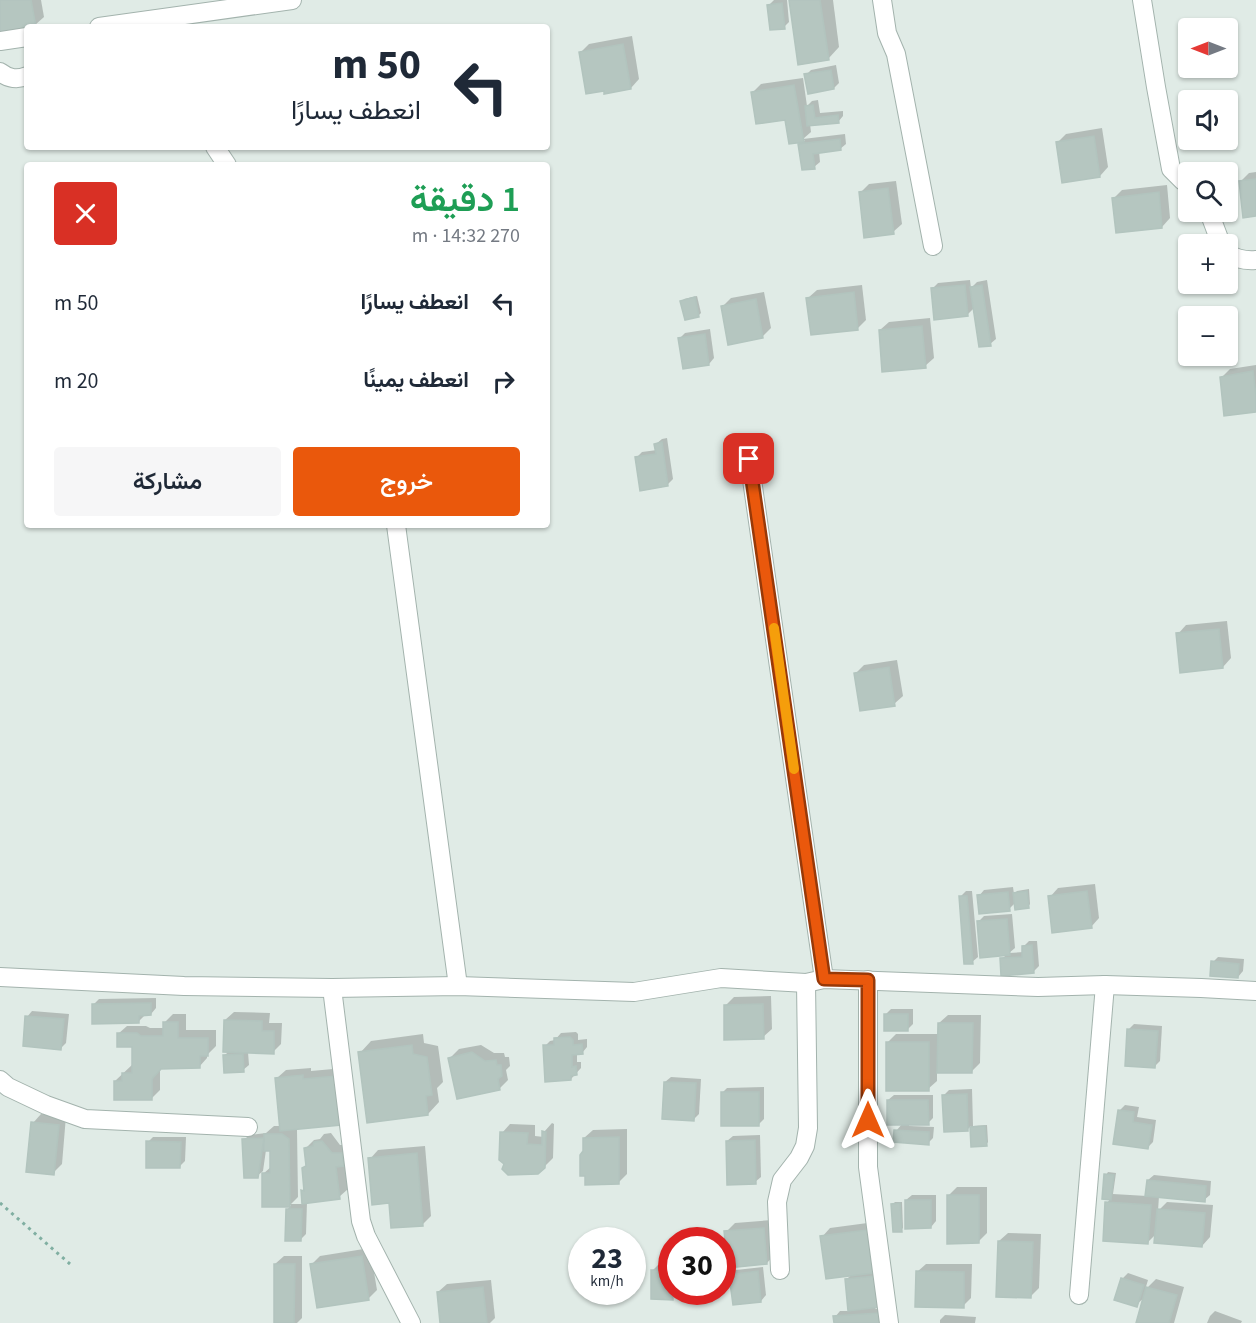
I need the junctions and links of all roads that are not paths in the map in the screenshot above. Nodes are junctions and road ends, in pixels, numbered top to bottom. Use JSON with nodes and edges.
{"nodes":[{"id":1,"x":287,"y":0,"type":"edge"},
{"id":2,"x":292,"y":0,"type":"edge"},
{"id":3,"x":882,"y":0,"type":"edge"},
{"id":4,"x":1143,"y":0,"type":"edge"},
{"id":5,"x":120,"y":24,"type":"edge"},
{"id":6,"x":24,"y":37,"type":"edge"},
{"id":7,"x":0,"y":41,"type":"edge"},
{"id":8,"x":0,"y":72,"type":"edge"},
{"id":9,"x":24,"y":77,"type":"edge"},
{"id":10,"x":1178,"y":175,"type":"edge"},
{"id":11,"x":933,"y":246,"type":"dead end"},
{"id":12,"x":1238,"y":258,"type":"edge"},
{"id":13,"x":1256,"y":260,"type":"edge"},
{"id":14,"x":749,"y":459,"type":"dead end"},
{"id":15,"x":396,"y":528,"type":"edge"},
{"id":16,"x":0,"y":977,"type":"edge"},
{"id":17,"x":824,"y":979,"type":"junction"},
{"id":18,"x":868,"y":980,"type":"junction"},
{"id":19,"x":806,"y":983,"type":"junction"},
{"id":20,"x":1106,"y":985,"type":"junction"},
{"id":21,"x":458,"y":986,"type":"junction"},
{"id":22,"x":332,"y":988,"type":"junction"},
{"id":23,"x":1256,"y":991,"type":"edge"},
{"id":24,"x":0,"y":1080,"type":"edge"},
{"id":25,"x":248,"y":1127,"type":"dead end"},
{"id":26,"x":780,"y":1270,"type":"dead end"},
{"id":27,"x":1079,"y":1295,"type":"dead end"},
{"id":28,"x":411,"y":1323,"type":"edge"},
{"id":29,"x":889,"y":1323,"type":"edge"}],
"edges":[{"from":1,"to":2,"type":"street"},
{"from":1,"to":5,"type":"street"},
{"from":3,"to":11,"type":"street"},
{"from":4,"to":10,"type":"street"},
{"from":6,"to":7,"type":"street"},
{"from":8,"to":9,"type":"street"},
{"from":12,"to":13,"type":"street"},
{"from":14,"to":17,"type":"street"},
{"from":15,"to":21,"type":"street"},
{"from":16,"to":22,"type":"street"},
{"from":17,"to":18,"type":"street"},
{"from":17,"to":19,"type":"street"},
{"from":18,"to":20,"type":"street"},
{"from":18,"to":29,"type":"street"},
{"from":19,"to":21,"type":"street"},
{"from":19,"to":26,"type":"street"},
{"from":20,"to":23,"type":"street"},
{"from":20,"to":27,"type":"street"},
{"from":21,"to":22,"type":"street"},
{"from":22,"to":28,"type":"street"},
{"from":24,"to":25,"type":"street"}]}
